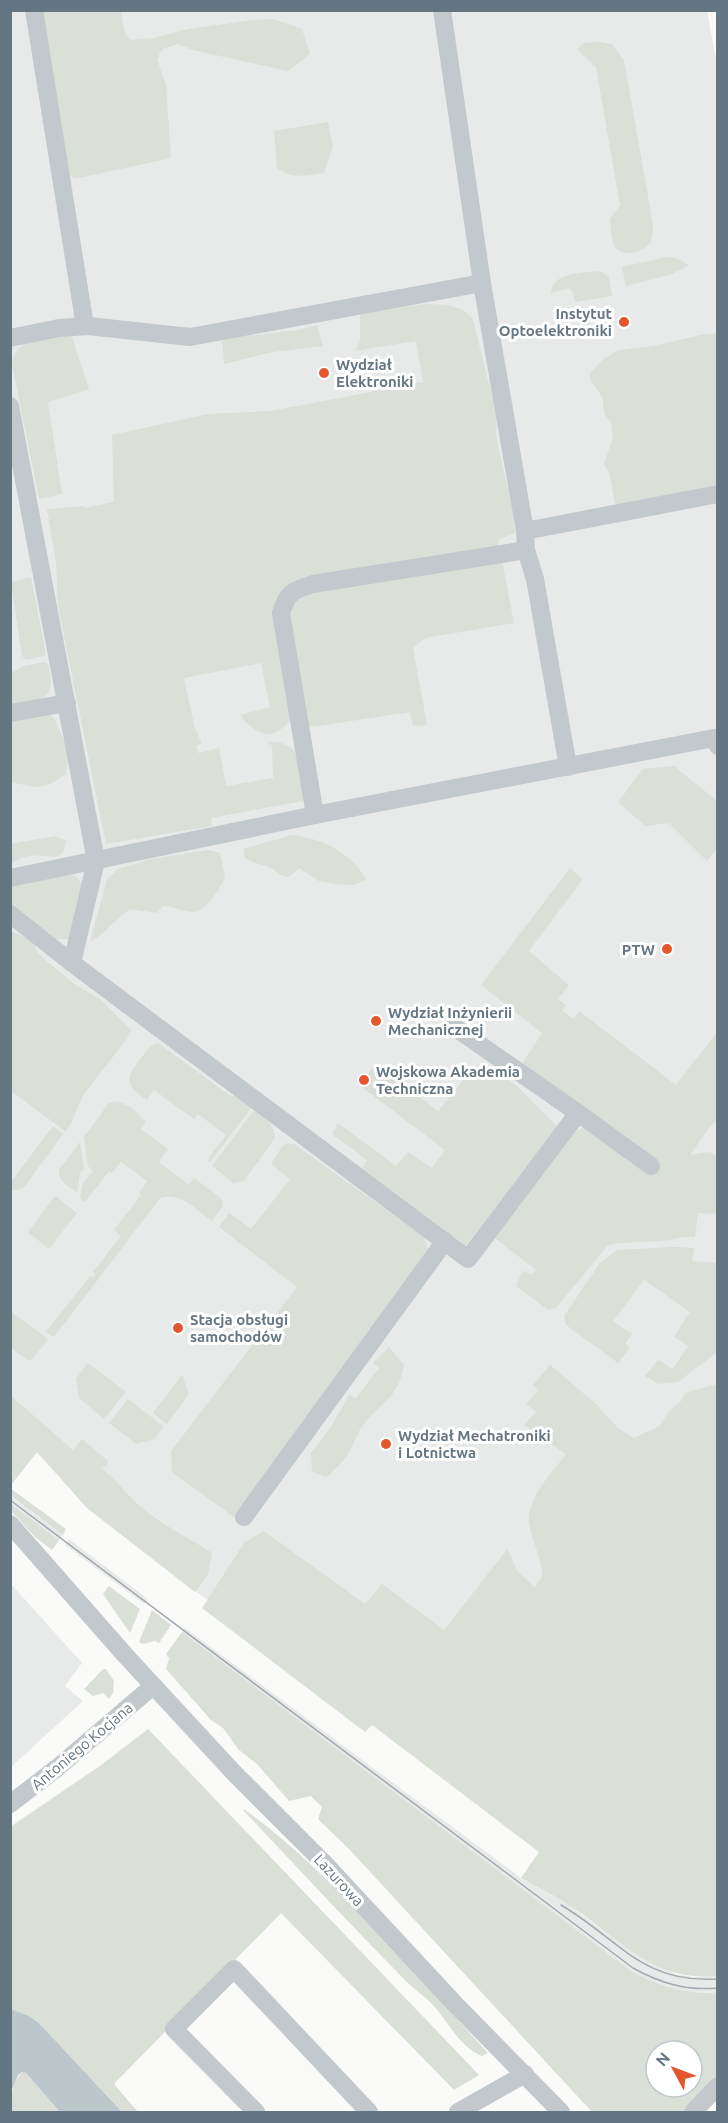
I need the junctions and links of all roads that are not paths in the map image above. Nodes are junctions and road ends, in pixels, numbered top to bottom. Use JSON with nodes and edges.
{"nodes":[{"id":1,"x":34,"y":10,"type":"edge"},
{"id":2,"x":442,"y":10,"type":"edge"},
{"id":3,"x":482,"y":283,"type":"junction"},
{"id":4,"x":85,"y":326,"type":"junction"},
{"id":5,"x":10,"y":338,"type":"edge"},
{"id":6,"x":10,"y":406,"type":"edge"},
{"id":7,"x":717,"y":494,"type":"edge"},
{"id":8,"x":525,"y":531,"type":"junction"},
{"id":9,"x":526,"y":549,"type":"junction"},
{"id":10,"x":67,"y":703,"type":"junction"},
{"id":11,"x":10,"y":713,"type":"edge"},
{"id":12,"x":717,"y":746,"type":"edge"},
{"id":13,"x":568,"y":767,"type":"junction"},
{"id":14,"x":315,"y":815,"type":"junction"},
{"id":15,"x":96,"y":861,"type":"junction"},
{"id":16,"x":10,"y":878,"type":"edge"},
{"id":17,"x":10,"y":914,"type":"edge"},
{"id":18,"x":72,"y":963,"type":"junction"},
{"id":19,"x":453,"y":1026,"type":"dead end"},
{"id":20,"x":578,"y":1113,"type":"junction"},
{"id":21,"x":651,"y":1166,"type":"dead end"},
{"id":22,"x":445,"y":1241,"type":"junction"},
{"id":23,"x":244,"y":1517,"type":"dead end"},
{"id":24,"x":10,"y":1524,"type":"edge"},
{"id":25,"x":153,"y":1686,"type":"junction"},
{"id":26,"x":10,"y":1804,"type":"edge"},
{"id":27,"x":525,"y":2074,"type":"junction"},
{"id":28,"x":717,"y":2086,"type":"edge"},
{"id":29,"x":256,"y":2112,"type":"edge"},
{"id":30,"x":369,"y":2112,"type":"edge"},
{"id":31,"x":458,"y":2112,"type":"edge"},
{"id":32,"x":561,"y":2112,"type":"edge"},
{"id":33,"x":693,"y":2112,"type":"edge"}],
"edges":[{"from":1,"to":4,"type":"street"},
{"from":2,"to":3,"type":"street"},
{"from":3,"to":4,"type":"street"},
{"from":3,"to":8,"type":"street"},
{"from":4,"to":5,"type":"street"},
{"from":6,"to":10,"type":"street"},
{"from":7,"to":8,"type":"street"},
{"from":8,"to":9,"type":"street"},
{"from":9,"to":13,"type":"street"},
{"from":9,"to":14,"type":"street"},
{"from":10,"to":11,"type":"street"},
{"from":10,"to":15,"type":"street"},
{"from":12,"to":13,"type":"street"},
{"from":13,"to":14,"type":"street"},
{"from":14,"to":15,"type":"street"},
{"from":15,"to":16,"type":"street"},
{"from":15,"to":18,"type":"street"},
{"from":17,"to":18,"type":"street"},
{"from":18,"to":22,"type":"street"},
{"from":19,"to":20,"type":"street"},
{"from":20,"to":21,"type":"street"},
{"from":20,"to":22,"type":"street"},
{"from":22,"to":23,"type":"street"},
{"from":24,"to":25,"type":"street","name":"Lazurowa"},
{"from":25,"to":26,"type":"street","name":"Antoniego Kocjana"},
{"from":25,"to":27,"type":"street","name":"Lazurowa"},
{"from":27,"to":31,"type":"street"},
{"from":27,"to":32,"type":"street","name":"Lazurowa"},
{"from":28,"to":33,"type":"street"},
{"from":29,"to":30,"type":"street"}]}
